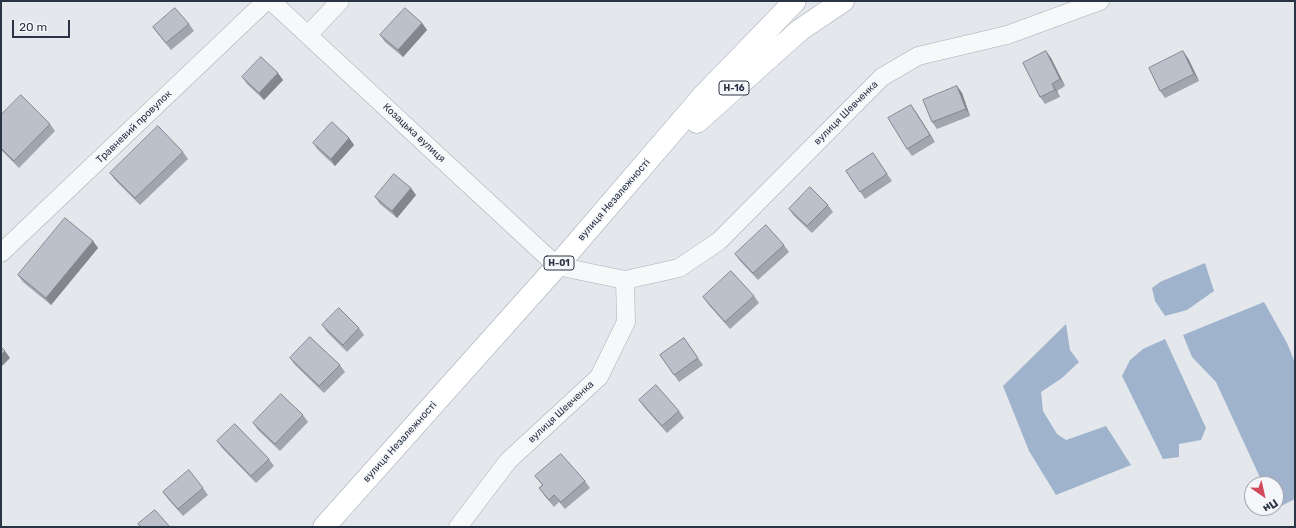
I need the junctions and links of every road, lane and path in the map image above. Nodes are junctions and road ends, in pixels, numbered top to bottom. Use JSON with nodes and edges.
{"nodes":[{"id":1,"x":266,"y":1,"type":"edge"},
{"id":2,"x":271,"y":1,"type":"edge"},
{"id":3,"x":340,"y":1,"type":"edge"},
{"id":4,"x":795,"y":1,"type":"edge"},
{"id":5,"x":843,"y":1,"type":"edge"},
{"id":6,"x":1100,"y":1,"type":"edge"},
{"id":7,"x":308,"y":36,"type":"junction"},
{"id":8,"x":630,"y":181,"type":"junction"},
{"id":9,"x":1,"y":253,"type":"edge"},
{"id":10,"x":557,"y":266,"type":"junction"},
{"id":11,"x":625,"y":280,"type":"junction"},
{"id":12,"x":324,"y":527,"type":"edge"},
{"id":13,"x":458,"y":527,"type":"edge"}],
"edges":[{"from":1,"to":9,"type":"street","name":"Травневий провулок"},
{"from":2,"to":7,"type":"street","name":"Козацька вулиця"},
{"from":3,"to":7,"type":"street"},
{"from":4,"to":8,"type":"main road","name":"вулиця Незалежності","number":"Н-01"},
{"from":5,"to":8,"type":"main road","number":"Н-16"},
{"from":6,"to":11,"type":"street","name":"вулиця Шевченка"},
{"from":7,"to":10,"type":"street","name":"Козацька вулиця"},
{"from":8,"to":10,"type":"main road","name":"вулиця Незалежності","number":"Н-01"},
{"from":10,"to":11,"type":"street","name":"вулиця Шевченка"},
{"from":10,"to":12,"type":"main road","name":"вулиця Незалежності","number":"Н-01"},
{"from":11,"to":13,"type":"street","name":"вулиця Шевченка"}]}
